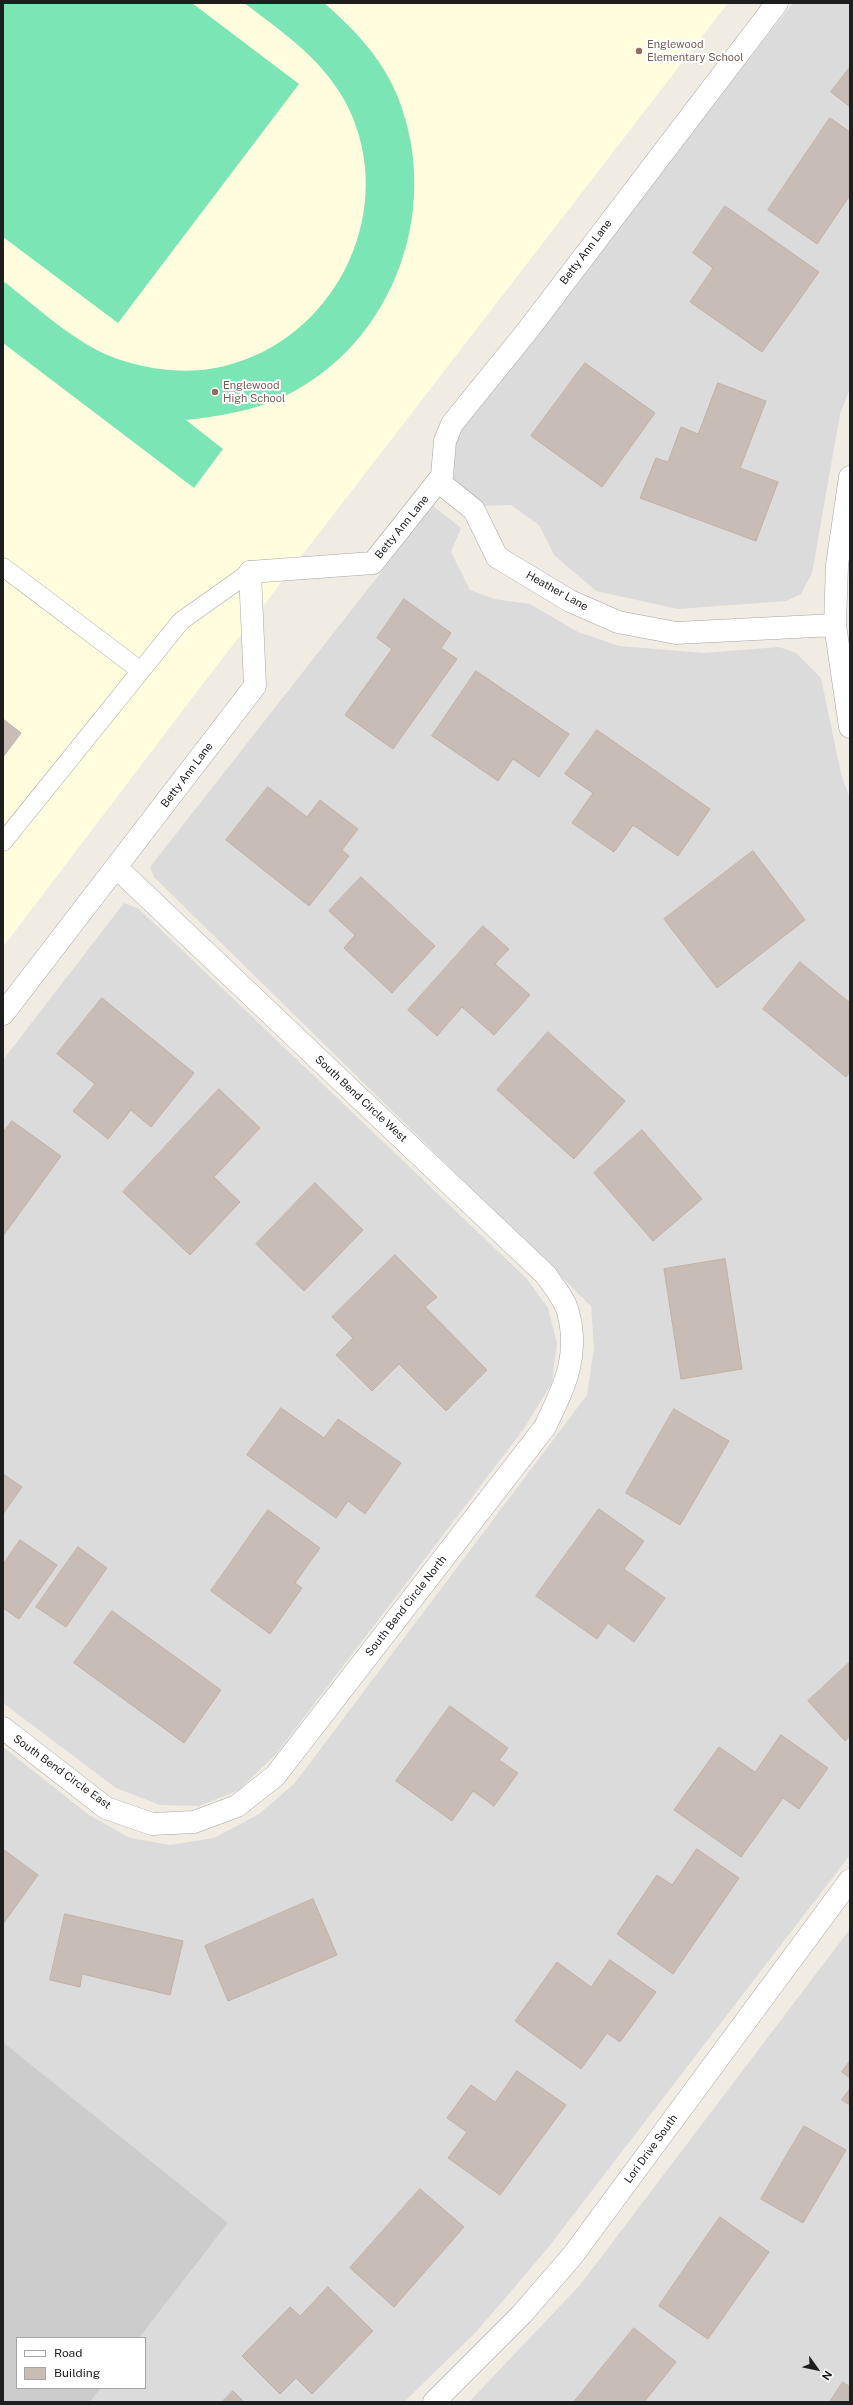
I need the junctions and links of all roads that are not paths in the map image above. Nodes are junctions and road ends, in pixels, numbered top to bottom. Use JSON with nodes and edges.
{"nodes":[{"id":1,"x":777,"y":3,"type":"edge"},
{"id":2,"x":850,"y":478,"type":"edge"},
{"id":3,"x":438,"y":482,"type":"junction"},
{"id":4,"x":3,"y":567,"type":"edge"},
{"id":5,"x":250,"y":572,"type":"junction"},
{"id":6,"x":835,"y":625,"type":"junction"},
{"id":7,"x":141,"y":671,"type":"junction"},
{"id":8,"x":850,"y":728,"type":"edge"},
{"id":9,"x":3,"y":842,"type":"edge"},
{"id":10,"x":117,"y":868,"type":"junction"},
{"id":11,"x":6,"y":1004,"type":"edge"},
{"id":12,"x":574,"y":1350,"type":"joint"},
{"id":13,"x":3,"y":1728,"type":"edge"},
{"id":14,"x":194,"y":1822,"type":"joint"},
{"id":15,"x":850,"y":1880,"type":"edge"},
{"id":16,"x":434,"y":2402,"type":"edge"}],
"edges":[{"from":1,"to":3,"type":"street","name":"Betty Ann Lane"},
{"from":2,"to":6,"type":"street"},
{"from":3,"to":5,"type":"street","name":"Betty Ann Lane"},
{"from":3,"to":6,"type":"street","name":"Heather Lane"},
{"from":4,"to":7,"type":"lane"},
{"from":5,"to":7,"type":"lane"},
{"from":5,"to":10,"type":"street","name":"Betty Ann Lane"},
{"from":6,"to":8,"type":"street"},
{"from":7,"to":9,"type":"lane"},
{"from":10,"to":11,"type":"street","name":"Betty Ann Lane"},
{"from":10,"to":12,"type":"street","name":"South Bend Circle West"},
{"from":12,"to":14,"type":"street","name":"South Bend Circle North"},
{"from":13,"to":14,"type":"street","name":"South Bend Circle East"},
{"from":15,"to":16,"type":"street","name":"Lori Drive South"}]}
